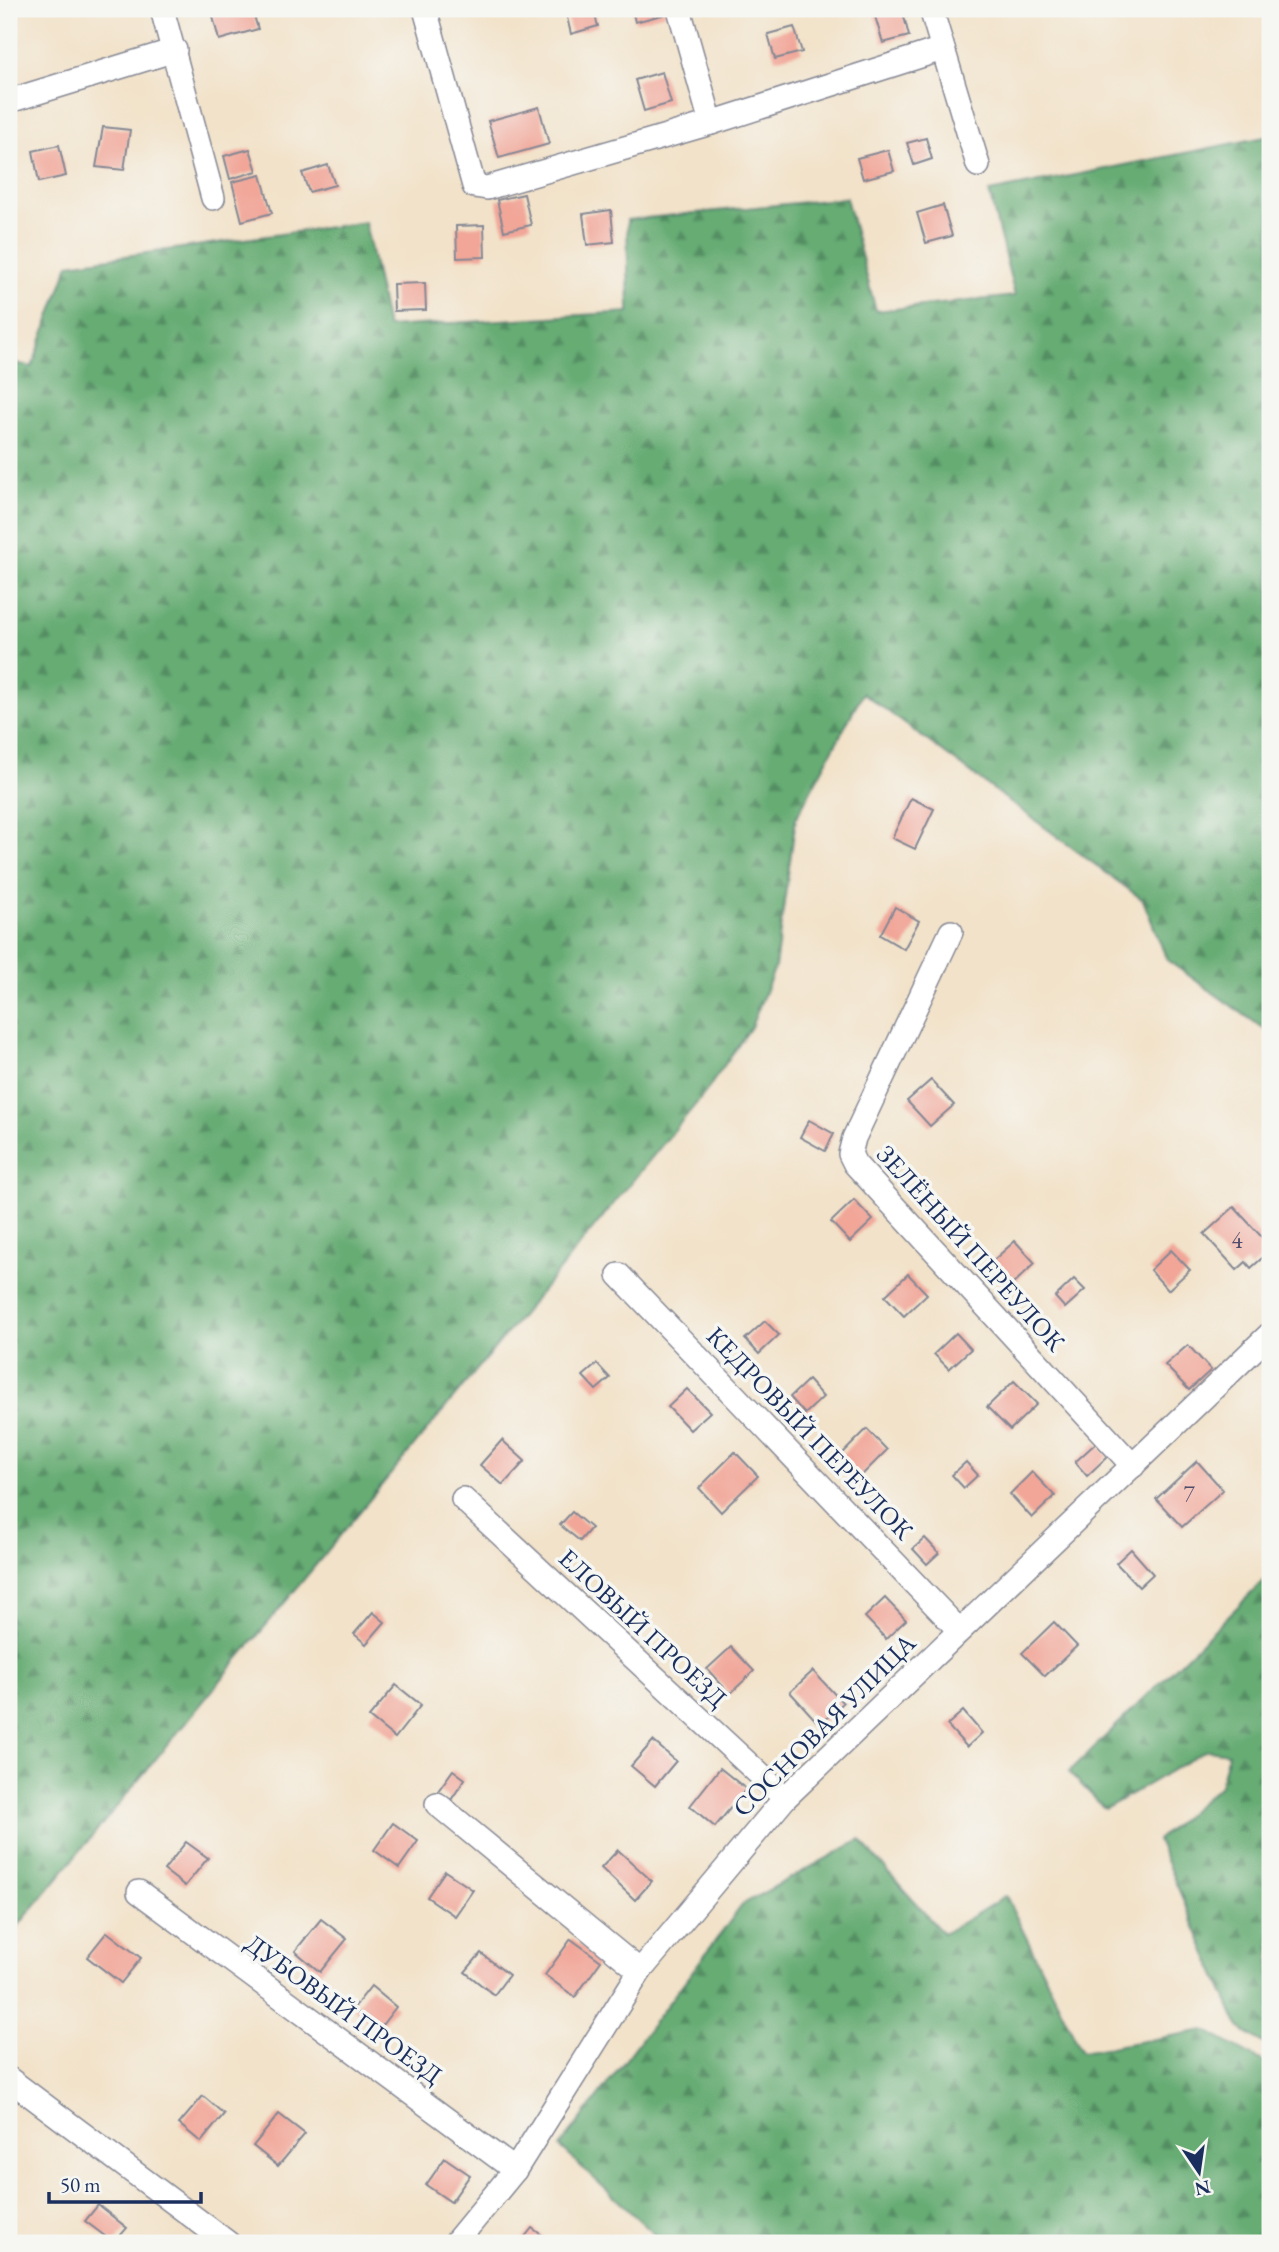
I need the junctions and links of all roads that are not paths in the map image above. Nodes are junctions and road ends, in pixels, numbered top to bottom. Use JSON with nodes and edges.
{"nodes":[{"id":1,"x":162,"y":9,"type":"edge"},
{"id":2,"x":425,"y":9,"type":"edge"},
{"id":3,"x":679,"y":9,"type":"edge"},
{"id":4,"x":930,"y":9,"type":"edge"},
{"id":5,"x":942,"y":49,"type":"junction"},
{"id":6,"x":175,"y":50,"type":"junction"},
{"id":7,"x":9,"y":101,"type":"edge"},
{"id":8,"x":712,"y":124,"type":"junction"},
{"id":9,"x":978,"y":165,"type":"dead end"},
{"id":10,"x":213,"y":198,"type":"dead end"},
{"id":11,"x":951,"y":932,"type":"dead end"},
{"id":12,"x":620,"y":1275,"type":"dead end"},
{"id":13,"x":1270,"y":1334,"type":"edge"},
{"id":14,"x":1133,"y":1466,"type":"junction"},
{"id":15,"x":463,"y":1499,"type":"dead end"},
{"id":16,"x":959,"y":1630,"type":"junction"},
{"id":17,"x":785,"y":1797,"type":"junction"},
{"id":18,"x":438,"y":1804,"type":"dead end"},
{"id":19,"x":139,"y":1892,"type":"dead end"},
{"id":20,"x":640,"y":1971,"type":"junction"},
{"id":21,"x":9,"y":2079,"type":"edge"},
{"id":22,"x":515,"y":2171,"type":"junction"},
{"id":23,"x":228,"y":2243,"type":"edge"},
{"id":24,"x":454,"y":2243,"type":"edge"}],
"edges":[{"from":1,"to":6,"type":"street"},
{"from":2,"to":8,"type":"street"},
{"from":3,"to":8,"type":"street"},
{"from":4,"to":5,"type":"street"},
{"from":5,"to":8,"type":"street"},
{"from":5,"to":9,"type":"street"},
{"from":6,"to":7,"type":"street"},
{"from":6,"to":10,"type":"street"},
{"from":11,"to":14,"type":"street","name":"ЗЕЛЁНЫЙ ПЕРЕУЛОК"},
{"from":12,"to":16,"type":"street","name":"КЕДРОВЫЙ ПЕРЕУЛОК"},
{"from":13,"to":14,"type":"street","name":"СОСНОВАЯ УЛИЦА"},
{"from":14,"to":16,"type":"street","name":"СОСНОВАЯ УЛИЦА"},
{"from":15,"to":17,"type":"street","name":"ЕЛОВЫЙ ПРОЕЗД"},
{"from":16,"to":17,"type":"street","name":"СОСНОВАЯ УЛИЦА"},
{"from":17,"to":20,"type":"street","name":"СОСНОВАЯ УЛИЦА"},
{"from":18,"to":20,"type":"street"},
{"from":19,"to":22,"type":"street","name":"ДУБОВЫЙ ПРОЕЗД"},
{"from":20,"to":22,"type":"street","name":"СОСНОВАЯ УЛИЦА"},
{"from":21,"to":23,"type":"street"},
{"from":22,"to":24,"type":"street","name":"СОСНОВАЯ УЛИЦА"}]}
